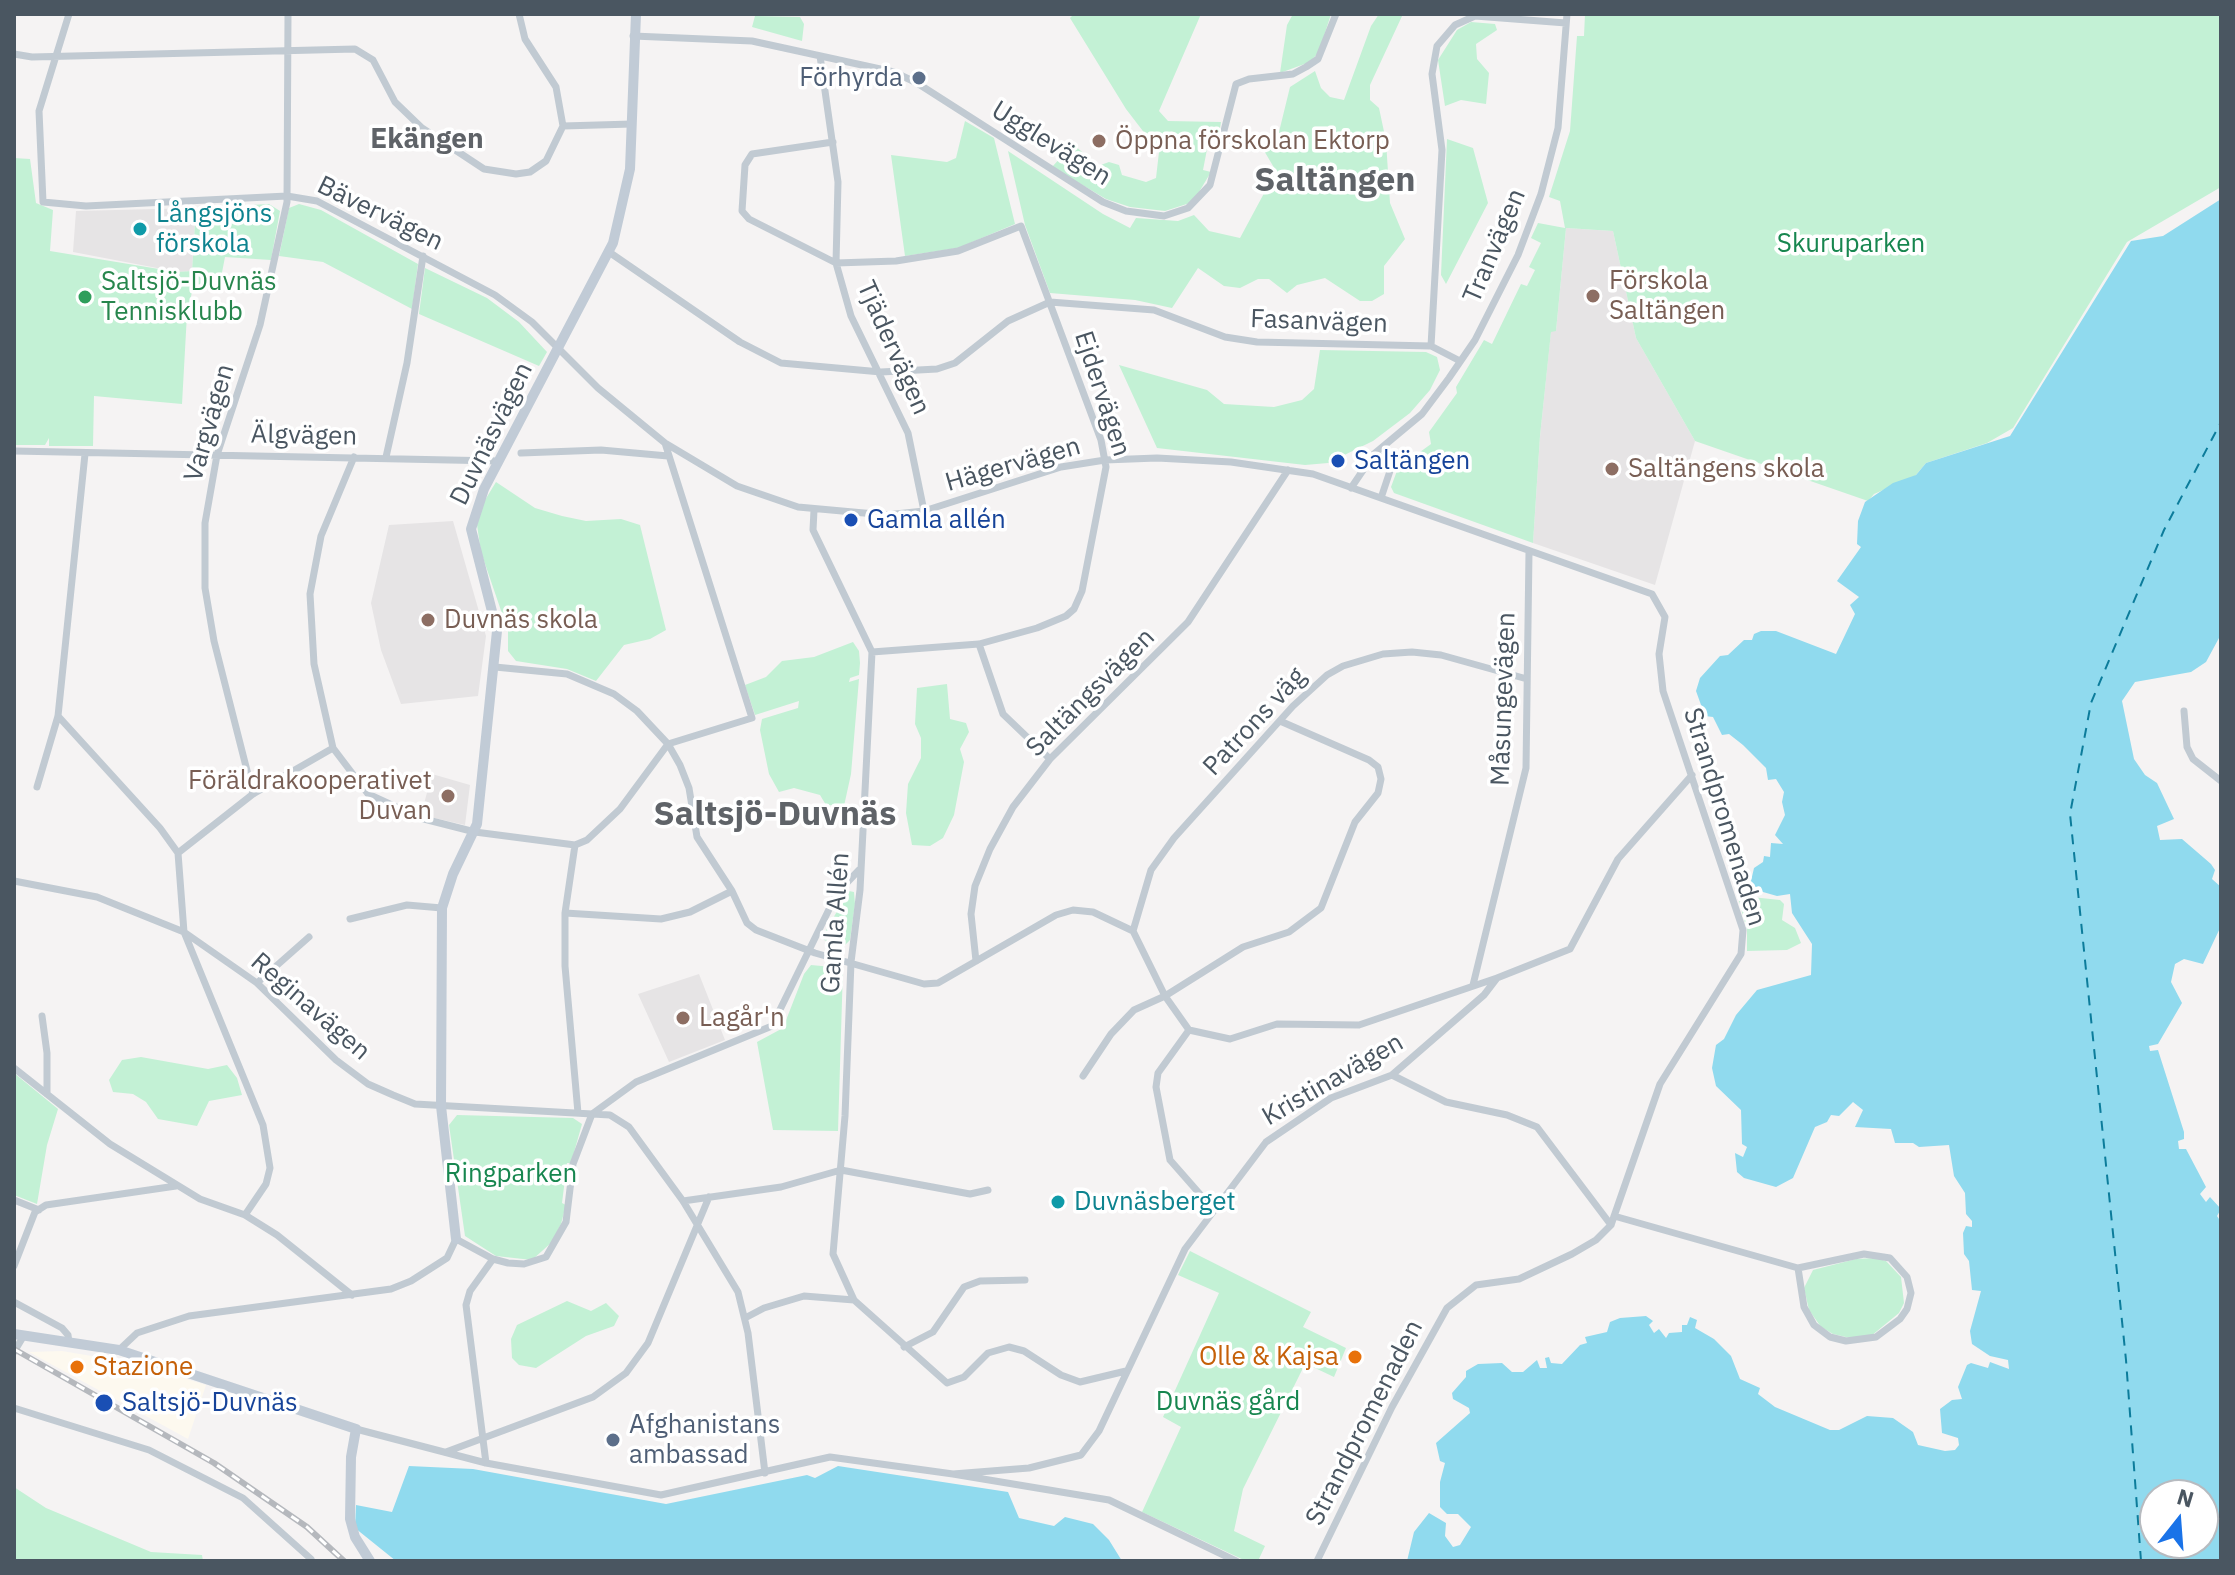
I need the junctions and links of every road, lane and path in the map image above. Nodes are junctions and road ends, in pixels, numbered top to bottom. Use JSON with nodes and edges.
{"nodes":[{"id":1,"x":69,"y":14,"type":"edge"},
{"id":2,"x":288,"y":14,"type":"edge"},
{"id":3,"x":519,"y":14,"type":"edge"},
{"id":4,"x":634,"y":14,"type":"edge"},
{"id":5,"x":1336,"y":14,"type":"edge"},
{"id":6,"x":1566,"y":19,"type":"edge"},
{"id":7,"x":633,"y":36,"type":"junction"},
{"id":8,"x":288,"y":49,"type":"junction"},
{"id":9,"x":14,"y":54,"type":"edge"},
{"id":10,"x":58,"y":56,"type":"junction"},
{"id":11,"x":820,"y":56,"type":"junction"},
{"id":12,"x":632,"y":124,"type":"junction"},
{"id":13,"x":563,"y":126,"type":"junction"},
{"id":14,"x":833,"y":142,"type":"junction"},
{"id":15,"x":287,"y":196,"type":"junction"},
{"id":16,"x":609,"y":252,"type":"junction"},
{"id":17,"x":423,"y":256,"type":"junction"},
{"id":18,"x":836,"y":263,"type":"junction"},
{"id":19,"x":1050,"y":302,"type":"junction"},
{"id":20,"x":1431,"y":346,"type":"junction"},
{"id":21,"x":558,"y":350,"type":"junction"},
{"id":22,"x":1460,"y":361,"type":"junction"},
{"id":23,"x":881,"y":372,"type":"junction"},
{"id":24,"x":665,"y":443,"type":"junction"},
{"id":25,"x":14,"y":451,"type":"edge"},
{"id":26,"x":521,"y":453,"type":"dead end"},
{"id":27,"x":85,"y":454,"type":"junction"},
{"id":28,"x":1374,"y":454,"type":"junction"},
{"id":29,"x":217,"y":455,"type":"junction"},
{"id":30,"x":668,"y":456,"type":"junction"},
{"id":31,"x":354,"y":457,"type":"junction"},
{"id":32,"x":386,"y":457,"type":"junction"},
{"id":33,"x":1105,"y":460,"type":"junction"},
{"id":34,"x":498,"y":461,"type":"junction"},
{"id":35,"x":1288,"y":470,"type":"junction"},
{"id":36,"x":1351,"y":488,"type":"junction"},
{"id":37,"x":1381,"y":498,"type":"junction"},
{"id":38,"x":814,"y":510,"type":"junction"},
{"id":39,"x":924,"y":511,"type":"junction"},
{"id":40,"x":1529,"y":552,"type":"junction"},
{"id":41,"x":1652,"y":594,"type":"joint"},
{"id":42,"x":979,"y":644,"type":"junction"},
{"id":43,"x":872,"y":652,"type":"junction"},
{"id":44,"x":495,"y":667,"type":"junction"},
{"id":45,"x":1527,"y":679,"type":"junction"},
{"id":46,"x":2184,"y":711,"type":"dead end"},
{"id":47,"x":58,"y":716,"type":"junction"},
{"id":48,"x":1280,"y":721,"type":"junction"},
{"id":49,"x":668,"y":744,"type":"junction"},
{"id":50,"x":333,"y":748,"type":"junction"},
{"id":51,"x":1050,"y":759,"type":"junction"},
{"id":52,"x":1692,"y":775,"type":"junction"},
{"id":53,"x":2221,"y":781,"type":"edge"},
{"id":54,"x":37,"y":787,"type":"dead end"},
{"id":55,"x":253,"y":794,"type":"junction"},
{"id":56,"x":475,"y":832,"type":"junction"},
{"id":57,"x":575,"y":845,"type":"junction"},
{"id":58,"x":178,"y":853,"type":"junction"},
{"id":59,"x":859,"y":870,"type":"junction"},
{"id":60,"x":14,"y":881,"type":"edge"},
{"id":61,"x":732,"y":891,"type":"junction"},
{"id":62,"x":442,"y":908,"type":"junction"},
{"id":63,"x":565,"y":913,"type":"junction"},
{"id":64,"x":350,"y":919,"type":"dead end"},
{"id":65,"x":1133,"y":931,"type":"junction"},
{"id":66,"x":184,"y":932,"type":"junction"},
{"id":67,"x":309,"y":937,"type":"dead end"},
{"id":68,"x":807,"y":950,"type":"junction"},
{"id":69,"x":976,"y":961,"type":"junction"},
{"id":70,"x":851,"y":962,"type":"junction"},
{"id":71,"x":1497,"y":978,"type":"junction"},
{"id":72,"x":257,"y":983,"type":"junction"},
{"id":73,"x":1473,"y":985,"type":"junction"},
{"id":74,"x":1165,"y":996,"type":"junction"},
{"id":75,"x":42,"y":1016,"type":"dead end"},
{"id":76,"x":1189,"y":1030,"type":"junction"},
{"id":77,"x":14,"y":1068,"type":"edge"},
{"id":78,"x":1392,"y":1075,"type":"junction"},
{"id":79,"x":1083,"y":1076,"type":"dead end"},
{"id":80,"x":47,"y":1094,"type":"junction"},
{"id":81,"x":441,"y":1106,"type":"junction"},
{"id":82,"x":578,"y":1113,"type":"junction"},
{"id":83,"x":592,"y":1114,"type":"junction"},
{"id":84,"x":841,"y":1170,"type":"junction"},
{"id":85,"x":176,"y":1186,"type":"junction"},
{"id":86,"x":988,"y":1190,"type":"dead end"},
{"id":87,"x":709,"y":1197,"type":"junction"},
{"id":88,"x":14,"y":1200,"type":"edge"},
{"id":89,"x":683,"y":1201,"type":"junction"},
{"id":90,"x":1213,"y":1209,"type":"junction"},
{"id":91,"x":39,"y":1210,"type":"junction"},
{"id":92,"x":245,"y":1215,"type":"junction"},
{"id":93,"x":1614,"y":1216,"type":"junction"},
{"id":94,"x":1611,"y":1225,"type":"junction"},
{"id":95,"x":698,"y":1226,"type":"junction"},
{"id":96,"x":456,"y":1239,"type":"junction"},
{"id":97,"x":493,"y":1259,"type":"junction"},
{"id":98,"x":14,"y":1266,"type":"edge"},
{"id":99,"x":1798,"y":1268,"type":"junction"},
{"id":100,"x":1025,"y":1280,"type":"dead end"},
{"id":101,"x":352,"y":1296,"type":"junction"},
{"id":102,"x":854,"y":1300,"type":"junction"},
{"id":103,"x":14,"y":1302,"type":"edge"},
{"id":104,"x":745,"y":1318,"type":"junction"},
{"id":105,"x":18,"y":1335,"type":"edge"},
{"id":106,"x":69,"y":1343,"type":"junction"},
{"id":107,"x":904,"y":1347,"type":"junction"},
{"id":108,"x":119,"y":1350,"type":"junction"},
{"id":109,"x":14,"y":1352,"type":"edge"},
{"id":110,"x":1126,"y":1371,"type":"junction"},
{"id":111,"x":14,"y":1408,"type":"edge"},
{"id":112,"x":356,"y":1429,"type":"junction"},
{"id":113,"x":482,"y":1438,"type":"junction"},
{"id":114,"x":446,"y":1452,"type":"junction"},
{"id":115,"x":486,"y":1463,"type":"junction"},
{"id":116,"x":765,"y":1473,"type":"junction"},
{"id":117,"x":953,"y":1474,"type":"junction"},
{"id":118,"x":311,"y":1559,"type":"dead end"},
{"id":119,"x":370,"y":1561,"type":"edge"},
{"id":120,"x":1236,"y":1561,"type":"edge"},
{"id":121,"x":1317,"y":1561,"type":"edge"}],
"edges":[{"from":1,"to":10,"type":"street"},
{"from":2,"to":8,"type":"street","name":"Vargvägen"},
{"from":3,"to":13,"type":"street"},
{"from":4,"to":7,"type":"street","name":"Duvnäsvägen"},
{"from":5,"to":11,"type":"street","name":"Ugglevägen"},
{"from":6,"to":20,"type":"street"},
{"from":6,"to":22,"type":"street","name":"Tranvägen"},
{"from":7,"to":11,"type":"street","name":"Ugglevägen"},
{"from":7,"to":12,"type":"street","name":"Duvnäsvägen"},
{"from":8,"to":10,"type":"street"},
{"from":8,"to":13,"type":"street"},
{"from":8,"to":15,"type":"street","name":"Vargvägen"},
{"from":9,"to":10,"type":"street"},
{"from":10,"to":15,"type":"street","name":"Bävervägen"},
{"from":11,"to":14,"type":"street","name":"Tjädervägen"},
{"from":12,"to":13,"type":"street"},
{"from":12,"to":16,"type":"street","name":"Duvnäsvägen"},
{"from":14,"to":18,"type":"street","name":"Tjädervägen"},
{"from":14,"to":18,"type":"street"},
{"from":15,"to":17,"type":"street","name":"Bävervägen"},
{"from":15,"to":29,"type":"street","name":"Vargvägen"},
{"from":16,"to":21,"type":"street","name":"Duvnäsvägen"},
{"from":16,"to":23,"type":"street","name":"Fasanvägen"},
{"from":17,"to":21,"type":"street","name":"Bävervägen"},
{"from":17,"to":32,"type":"street"},
{"from":18,"to":19,"type":"street","name":"Ejdervägen"},
{"from":18,"to":23,"type":"street","name":"Tjädervägen"},
{"from":19,"to":20,"type":"street","name":"Fasanvägen"},
{"from":19,"to":23,"type":"street","name":"Fasanvägen"},
{"from":19,"to":33,"type":"street","name":"Ejdervägen"},
{"from":20,"to":22,"type":"street","name":"Fasanvägen"},
{"from":21,"to":24,"type":"street","name":"Hägervägen"},
{"from":21,"to":34,"type":"street","name":"Duvnäsvägen"},
{"from":22,"to":28,"type":"street","name":"Tranvägen"},
{"from":23,"to":39,"type":"street","name":"Tjädervägen"},
{"from":24,"to":30,"type":"street"},
{"from":24,"to":38,"type":"street","name":"Hägervägen"},
{"from":25,"to":27,"type":"street","name":"Älgvägen"},
{"from":26,"to":30,"type":"street"},
{"from":27,"to":29,"type":"street","name":"Älgvägen"},
{"from":27,"to":47,"type":"street"},
{"from":28,"to":36,"type":"street","name":"Tranvägen"},
{"from":28,"to":37,"type":"street"},
{"from":29,"to":31,"type":"street","name":"Älgvägen"},
{"from":29,"to":55,"type":"street","name":"Vargvägen"},
{"from":30,"to":49,"type":"street"},
{"from":31,"to":32,"type":"street","name":"Älgvägen"},
{"from":31,"to":50,"type":"street"},
{"from":32,"to":34,"type":"street","name":"Älgvägen"},
{"from":33,"to":35,"type":"street","name":"Hägervägen"},
{"from":33,"to":39,"type":"street","name":"Hägervägen"},
{"from":33,"to":42,"type":"street","name":"Ejdervägen"},
{"from":34,"to":44,"type":"street","name":"Duvnäsvägen"},
{"from":35,"to":36,"type":"street","name":"Hägervägen"},
{"from":35,"to":51,"type":"street","name":"Saltängsvägen"},
{"from":36,"to":37,"type":"street","name":"Hägervägen"},
{"from":37,"to":40,"type":"street","name":"Hägervägen"},
{"from":38,"to":39,"type":"street","name":"Hägervägen"},
{"from":38,"to":43,"type":"street","name":"Gamla Allén"},
{"from":40,"to":41,"type":"street","name":"Hägervägen"},
{"from":40,"to":45,"type":"street","name":"Måsungevägen"},
{"from":41,"to":52,"type":"street","name":"Strandpromenaden"},
{"from":42,"to":43,"type":"street","name":"Ejdervägen"},
{"from":42,"to":51,"type":"street"},
{"from":43,"to":59,"type":"street","name":"Gamla Allén"},
{"from":44,"to":49,"type":"street"},
{"from":44,"to":56,"type":"street","name":"Duvnäsvägen"},
{"from":45,"to":48,"type":"street","name":"Patrons väg"},
{"from":45,"to":73,"type":"street","name":"Måsungevägen"},
{"from":46,"to":53,"type":"street"},
{"from":47,"to":54,"type":"street"},
{"from":47,"to":58,"type":"street"},
{"from":48,"to":65,"type":"street","name":"Patrons väg"},
{"from":48,"to":74,"type":"street"},
{"from":49,"to":57,"type":"street"},
{"from":49,"to":61,"type":"street"},
{"from":50,"to":55,"type":"street"},
{"from":50,"to":56,"type":"street"},
{"from":51,"to":69,"type":"street","name":"Saltängsvägen"},
{"from":52,"to":71,"type":"street","name":"Kristinavägen"},
{"from":52,"to":93,"type":"street","name":"Strandpromenaden"},
{"from":55,"to":58,"type":"street"},
{"from":56,"to":57,"type":"street"},
{"from":56,"to":62,"type":"street","name":"Duvnäsvägen"},
{"from":57,"to":63,"type":"street"},
{"from":58,"to":66,"type":"street"},
{"from":59,"to":68,"type":"street"},
{"from":59,"to":70,"type":"street","name":"Gamla Allén"},
{"from":60,"to":66,"type":"street","name":"Reginavägen"},
{"from":61,"to":63,"type":"street"},
{"from":61,"to":68,"type":"street"},
{"from":62,"to":64,"type":"street"},
{"from":62,"to":81,"type":"street","name":"Duvnäsvägen"},
{"from":63,"to":82,"type":"street"},
{"from":65,"to":69,"type":"street"},
{"from":65,"to":74,"type":"street"},
{"from":66,"to":72,"type":"street","name":"Reginavägen"},
{"from":66,"to":92,"type":"street"},
{"from":67,"to":72,"type":"street"},
{"from":68,"to":70,"type":"street"},
{"from":68,"to":83,"type":"street"},
{"from":69,"to":70,"type":"street"},
{"from":70,"to":84,"type":"street","name":"Gamla Allén"},
{"from":71,"to":73,"type":"street"},
{"from":71,"to":78,"type":"street","name":"Kristinavägen"},
{"from":72,"to":81,"type":"street","name":"Reginavägen"},
{"from":73,"to":76,"type":"street"},
{"from":74,"to":76,"type":"street"},
{"from":74,"to":79,"type":"street"},
{"from":75,"to":80,"type":"street"},
{"from":76,"to":90,"type":"street"},
{"from":77,"to":80,"type":"street"},
{"from":78,"to":90,"type":"street","name":"Kristinavägen"},
{"from":78,"to":94,"type":"street"},
{"from":80,"to":85,"type":"street"},
{"from":81,"to":82,"type":"street","name":"Reginavägen"},
{"from":81,"to":96,"type":"street","name":"Duvnäsvägen"},
{"from":82,"to":83,"type":"street","name":"Reginavägen"},
{"from":83,"to":89,"type":"street","name":"Reginavägen"},
{"from":83,"to":97,"type":"street"},
{"from":84,"to":86,"type":"street"},
{"from":84,"to":87,"type":"street"},
{"from":84,"to":102,"type":"street","name":"Gamla Allén"},
{"from":85,"to":91,"type":"street"},
{"from":85,"to":92,"type":"street"},
{"from":87,"to":89,"type":"street"},
{"from":87,"to":95,"type":"street"},
{"from":88,"to":91,"type":"street"},
{"from":89,"to":95,"type":"street","name":"Reginavägen"},
{"from":90,"to":110,"type":"street","name":"Kristinavägen"},
{"from":91,"to":98,"type":"street"},
{"from":92,"to":101,"type":"street"},
{"from":93,"to":94,"type":"street","name":"Strandpromenaden"},
{"from":93,"to":99,"type":"street"},
{"from":94,"to":121,"type":"street","name":"Strandpromenaden"},
{"from":95,"to":104,"type":"street","name":"Reginavägen"},
{"from":95,"to":113,"type":"street"},
{"from":96,"to":97,"type":"street"},
{"from":96,"to":101,"type":"street"},
{"from":97,"to":113,"type":"street"},
{"from":99,"to":99,"type":"street"},
{"from":100,"to":107,"type":"street"},
{"from":101,"to":108,"type":"street"},
{"from":102,"to":104,"type":"street"},
{"from":102,"to":107,"type":"street"},
{"from":103,"to":106,"type":"street"},
{"from":104,"to":116,"type":"street","name":"Reginavägen"},
{"from":105,"to":106,"type":"street"},
{"from":105,"to":109,"type":"street"},
{"from":106,"to":108,"type":"street"},
{"from":107,"to":110,"type":"street"},
{"from":108,"to":112,"type":"street"},
{"from":110,"to":117,"type":"street","name":"Kristinavägen"},
{"from":111,"to":118,"type":"street"},
{"from":112,"to":114,"type":"street"},
{"from":112,"to":119,"type":"street"},
{"from":113,"to":114,"type":"street"},
{"from":113,"to":115,"type":"street"},
{"from":114,"to":115,"type":"street"},
{"from":115,"to":116,"type":"street"},
{"from":116,"to":117,"type":"street"},
{"from":117,"to":120,"type":"street"}]}
